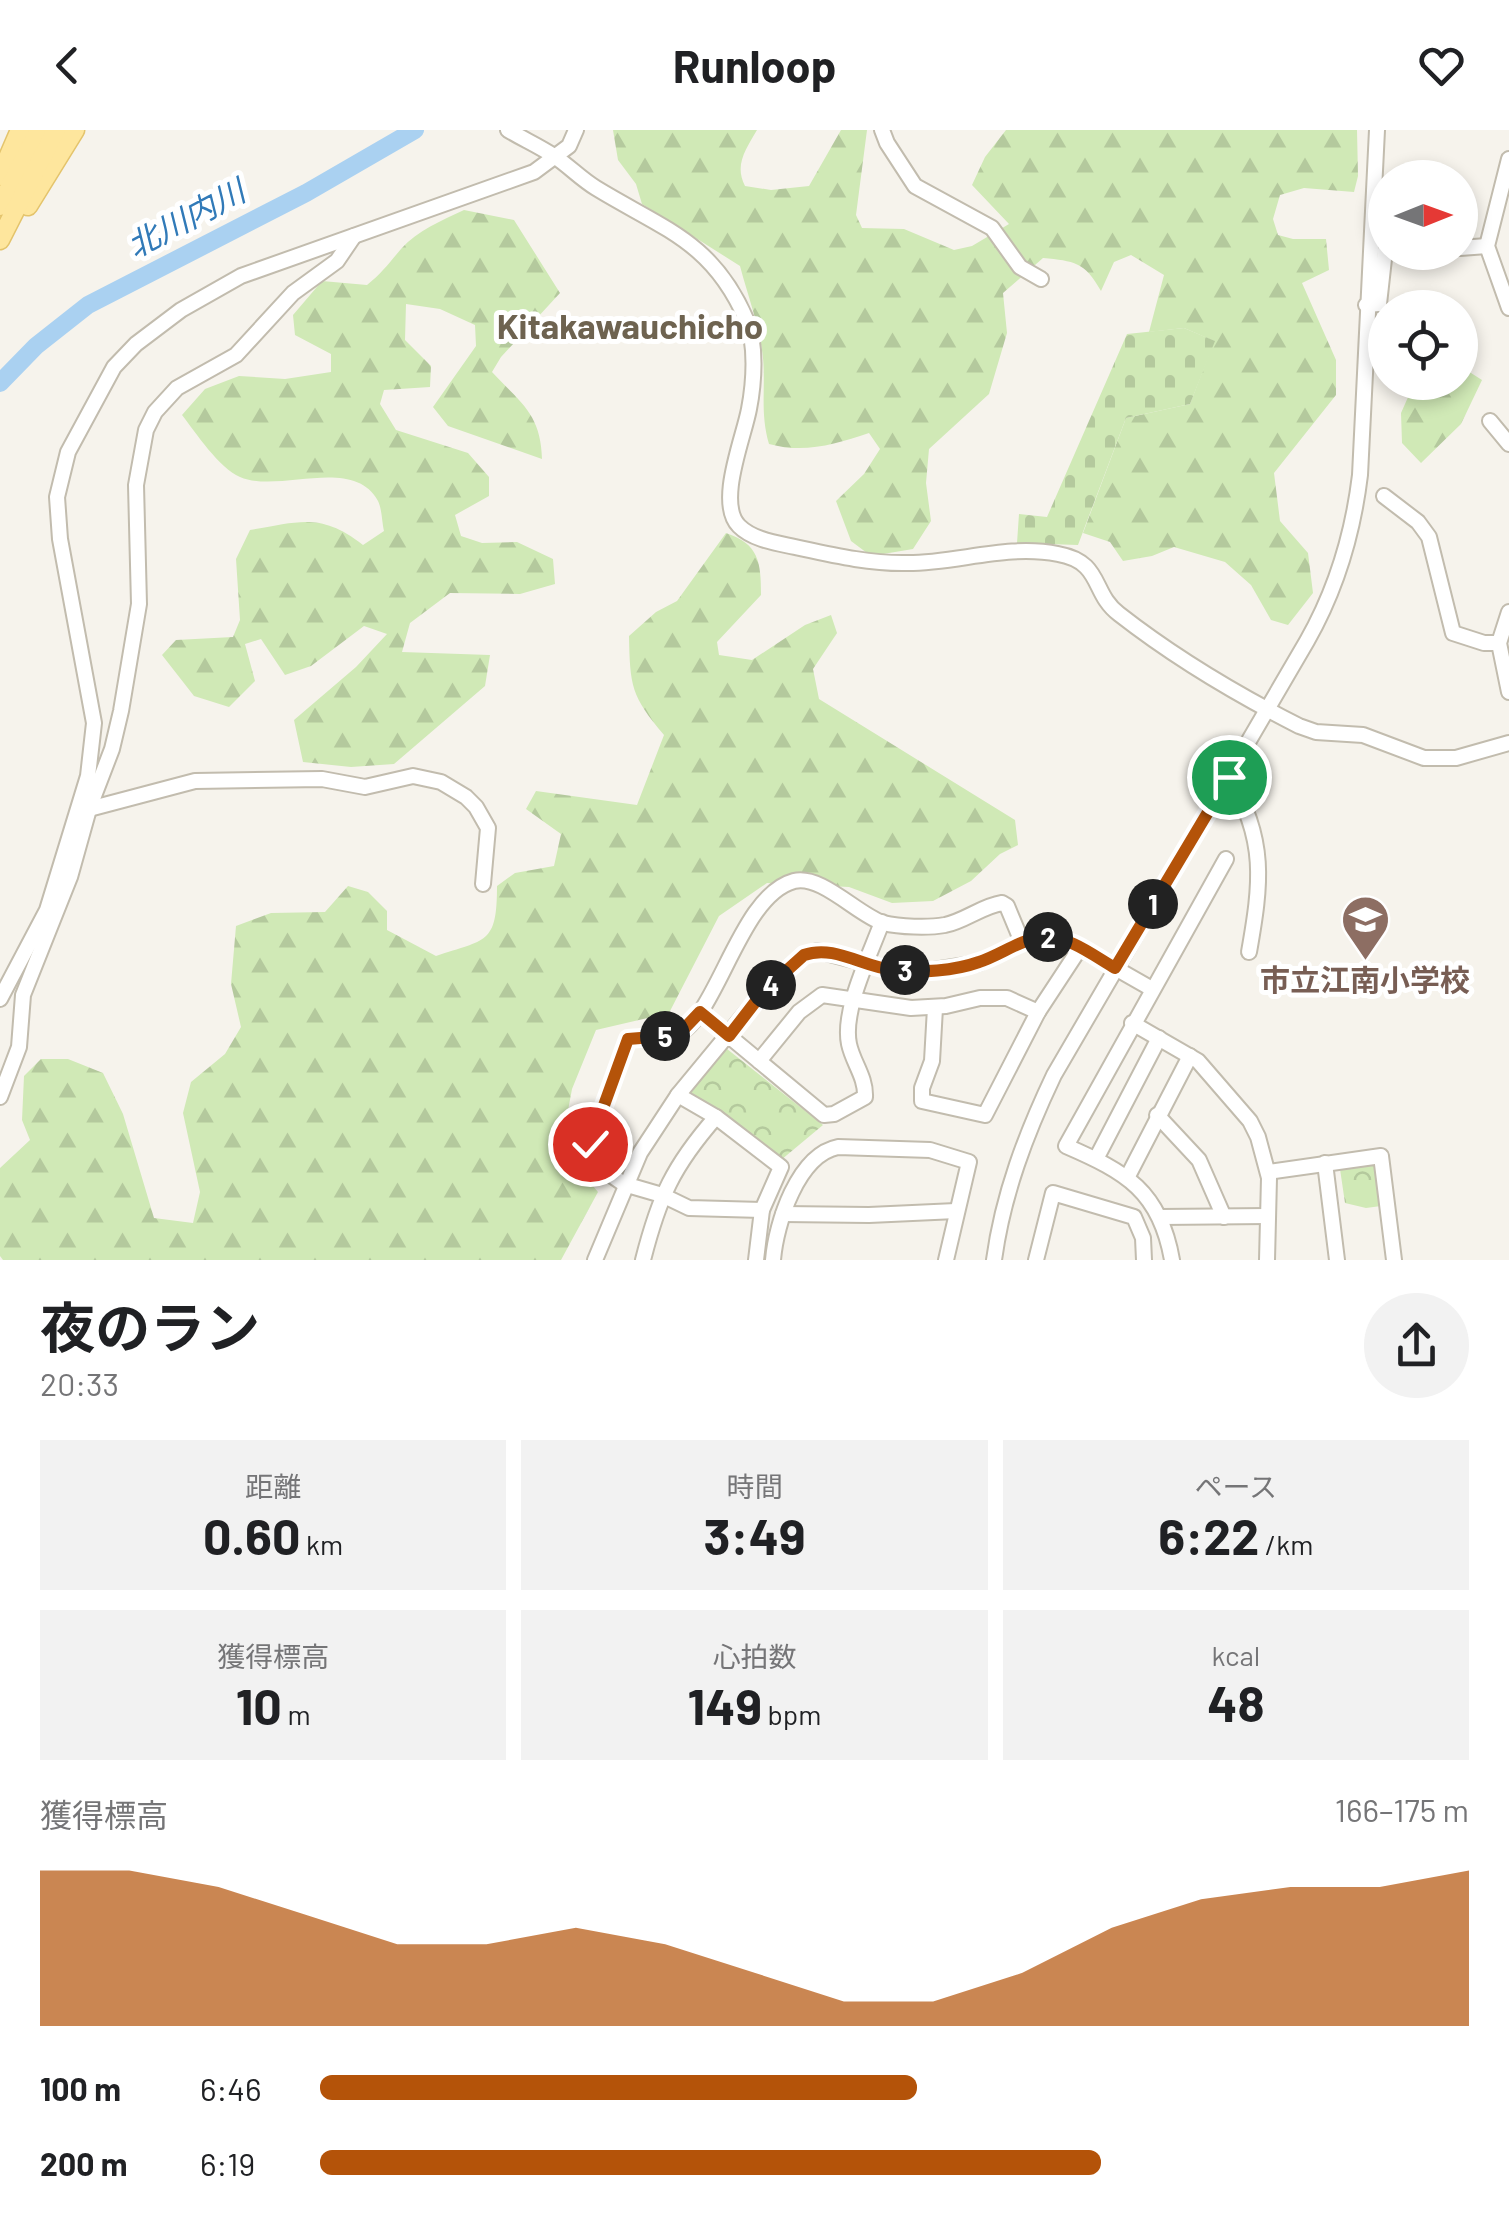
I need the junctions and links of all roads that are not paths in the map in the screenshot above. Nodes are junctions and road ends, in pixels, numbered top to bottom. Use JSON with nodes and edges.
{"nodes":[{"id":1,"x":20,"y":130,"type":"edge"},
{"id":2,"x":39,"y":130,"type":"edge"},
{"id":3,"x":56,"y":130,"type":"edge"},
{"id":4,"x":75,"y":130,"type":"edge"},
{"id":5,"x":508,"y":130,"type":"edge"},
{"id":6,"x":576,"y":130,"type":"edge"},
{"id":7,"x":882,"y":130,"type":"edge"},
{"id":8,"x":1377,"y":130,"type":"edge"},
{"id":9,"x":556,"y":157,"type":"junction"},
{"id":10,"x":1509,"y":159,"type":"edge"},
{"id":11,"x":0,"y":176,"type":"edge"},
{"id":12,"x":4,"y":214,"type":"edge"},
{"id":13,"x":1509,"y":220,"type":"edge"},
{"id":14,"x":1491,"y":228,"type":"junction"},
{"id":15,"x":354,"y":236,"type":"junction"},
{"id":16,"x":0,"y":240,"type":"edge"},
{"id":17,"x":1487,"y":246,"type":"junction"},
{"id":18,"x":1478,"y":247,"type":"edge"},
{"id":19,"x":1383,"y":270,"type":"edge"},
{"id":20,"x":1041,"y":280,"type":"dead end"},
{"id":21,"x":1366,"y":305,"type":"junction"},
{"id":22,"x":1509,"y":308,"type":"edge"},
{"id":23,"x":1490,"y":421,"type":"dead end"},
{"id":24,"x":1509,"y":444,"type":"edge"},
{"id":25,"x":1384,"y":496,"type":"dead end"},
{"id":26,"x":1509,"y":612,"type":"edge"},
{"id":27,"x":1500,"y":643,"type":"junction"},
{"id":28,"x":1509,"y":692,"type":"edge"},
{"id":29,"x":1267,"y":708,"type":"junction"},
{"id":30,"x":1509,"y":743,"type":"edge"},
{"id":31,"x":1229,"y":777,"type":"junction"},
{"id":32,"x":89,"y":809,"type":"junction"},
{"id":33,"x":1226,"y":858,"type":"dead end"},
{"id":34,"x":483,"y":884,"type":"dead end"},
{"id":35,"x":882,"y":922,"type":"junction"},
{"id":36,"x":1022,"y":942,"type":"junction"},
{"id":37,"x":1080,"y":948,"type":"junction"},
{"id":38,"x":1249,"y":952,"type":"dead end"},
{"id":39,"x":868,"y":964,"type":"junction"},
{"id":40,"x":1115,"y":968,"type":"junction"},
{"id":41,"x":1152,"y":989,"type":"junction"},
{"id":42,"x":854,"y":998,"type":"junction"},
{"id":43,"x":0,"y":999,"type":"edge"},
{"id":44,"x":935,"y":1008,"type":"junction"},
{"id":45,"x":700,"y":1012,"type":"junction"},
{"id":46,"x":1038,"y":1012,"type":"junction"},
{"id":47,"x":1132,"y":1023,"type":"junction"},
{"id":48,"x":729,"y":1036,"type":"junction"},
{"id":49,"x":1159,"y":1038,"type":"junction"},
{"id":50,"x":1190,"y":1056,"type":"junction"},
{"id":51,"x":760,"y":1061,"type":"junction"},
{"id":52,"x":678,"y":1095,"type":"junction"},
{"id":53,"x":0,"y":1097,"type":"edge"},
{"id":54,"x":1157,"y":1115,"type":"junction"},
{"id":55,"x":716,"y":1117,"type":"junction"},
{"id":56,"x":1096,"y":1159,"type":"junction"},
{"id":57,"x":1325,"y":1163,"type":"junction"},
{"id":58,"x":1268,"y":1172,"type":"junction"},
{"id":59,"x":1128,"y":1176,"type":"junction"},
{"id":60,"x":624,"y":1184,"type":"junction"},
{"id":61,"x":662,"y":1194,"type":"junction"},
{"id":62,"x":762,"y":1210,"type":"junction"},
{"id":63,"x":956,"y":1211,"type":"junction"},
{"id":64,"x":783,"y":1214,"type":"junction"},
{"id":65,"x":1268,"y":1216,"type":"junction"},
{"id":66,"x":1160,"y":1217,"type":"junction"},
{"id":67,"x":1224,"y":1217,"type":"junction"},
{"id":68,"x":595,"y":1260,"type":"edge"},
{"id":69,"x":642,"y":1260,"type":"edge"},
{"id":70,"x":756,"y":1260,"type":"edge"},
{"id":71,"x":772,"y":1260,"type":"edge"},
{"id":72,"x":946,"y":1260,"type":"edge"},
{"id":73,"x":994,"y":1260,"type":"edge"},
{"id":74,"x":1036,"y":1260,"type":"edge"},
{"id":75,"x":1144,"y":1260,"type":"edge"},
{"id":76,"x":1172,"y":1260,"type":"edge"},
{"id":77,"x":1266,"y":1260,"type":"edge"},
{"id":78,"x":1337,"y":1260,"type":"edge"},
{"id":79,"x":1394,"y":1260,"type":"edge"}],
"edges":[{"from":1,"to":11,"type":"main road"},
{"from":2,"to":12,"type":"main road"},
{"from":3,"to":12,"type":"main road"},
{"from":4,"to":12,"type":"main road"},
{"from":5,"to":9,"type":"street"},
{"from":6,"to":9,"type":"street"},
{"from":7,"to":20,"type":"street"},
{"from":8,"to":21,"type":"street"},
{"from":9,"to":15,"type":"street"},
{"from":9,"to":29,"type":"street"},
{"from":10,"to":14,"type":"street"},
{"from":12,"to":16,"type":"main road"},
{"from":13,"to":14,"type":"street"},
{"from":14,"to":17,"type":"street"},
{"from":15,"to":32,"type":"street"},
{"from":15,"to":43,"type":"street"},
{"from":17,"to":18,"type":"street"},
{"from":17,"to":22,"type":"street"},
{"from":19,"to":21,"type":"street"},
{"from":21,"to":29,"type":"street"},
{"from":23,"to":24,"type":"street"},
{"from":25,"to":27,"type":"street"},
{"from":26,"to":27,"type":"street"},
{"from":27,"to":28,"type":"street"},
{"from":29,"to":30,"type":"street"},
{"from":29,"to":31,"type":"street"},
{"from":31,"to":38,"type":"street"},
{"from":31,"to":40,"type":"street"},
{"from":32,"to":34,"type":"street"},
{"from":32,"to":53,"type":"street"},
{"from":33,"to":41,"type":"street"},
{"from":35,"to":36,"type":"street"},
{"from":35,"to":39,"type":"street"},
{"from":35,"to":45,"type":"street"},
{"from":36,"to":37,"type":"street"},
{"from":36,"to":39,"type":"street"},
{"from":37,"to":40,"type":"street"},
{"from":37,"to":46,"type":"street"},
{"from":39,"to":42,"type":"street"},
{"from":39,"to":48,"type":"street"},
{"from":40,"to":41,"type":"street"},
{"from":40,"to":73,"type":"street"},
{"from":41,"to":47,"type":"street"},
{"from":42,"to":44,"type":"street"},
{"from":42,"to":51,"type":"street"},
{"from":42,"to":51,"type":"street"},
{"from":44,"to":46,"type":"street"},
{"from":44,"to":46,"type":"street"},
{"from":45,"to":48,"type":"street"},
{"from":45,"to":60,"type":"street"},
{"from":47,"to":49,"type":"street"},
{"from":47,"to":56,"type":"street"},
{"from":48,"to":51,"type":"street"},
{"from":48,"to":52,"type":"street"},
{"from":49,"to":50,"type":"street"},
{"from":49,"to":56,"type":"street"},
{"from":50,"to":54,"type":"street"},
{"from":50,"to":58,"type":"street"},
{"from":52,"to":55,"type":"street"},
{"from":52,"to":60,"type":"street"},
{"from":54,"to":59,"type":"street"},
{"from":54,"to":67,"type":"street"},
{"from":55,"to":61,"type":"street"},
{"from":55,"to":62,"type":"street"},
{"from":56,"to":59,"type":"street"},
{"from":57,"to":58,"type":"street"},
{"from":57,"to":78,"type":"street"},
{"from":57,"to":79,"type":"street"},
{"from":58,"to":65,"type":"street"},
{"from":59,"to":66,"type":"street"},
{"from":60,"to":61,"type":"street"},
{"from":60,"to":68,"type":"street"},
{"from":61,"to":62,"type":"street"},
{"from":61,"to":69,"type":"street"},
{"from":62,"to":70,"type":"street"},
{"from":63,"to":64,"type":"street"},
{"from":63,"to":64,"type":"street"},
{"from":63,"to":72,"type":"street"},
{"from":64,"to":71,"type":"street"},
{"from":65,"to":67,"type":"street"},
{"from":65,"to":77,"type":"street"},
{"from":66,"to":67,"type":"street"},
{"from":66,"to":76,"type":"street"},
{"from":74,"to":75,"type":"street"}]}
